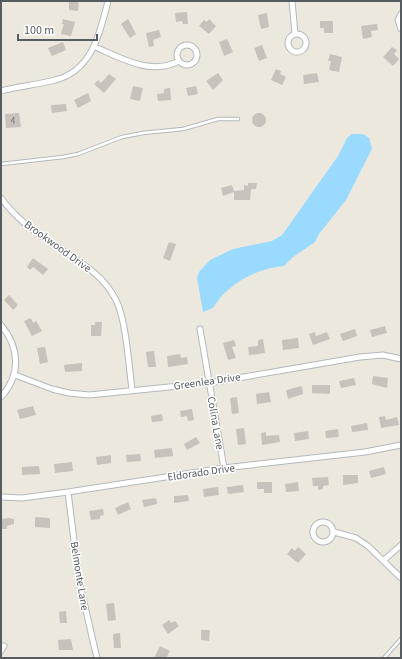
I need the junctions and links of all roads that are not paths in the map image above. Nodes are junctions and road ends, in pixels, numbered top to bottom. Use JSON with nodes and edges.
{"nodes":[{"id":1,"x":108,"y":1,"type":"edge"},
{"id":2,"x":292,"y":1,"type":"edge"},
{"id":3,"x":401,"y":14,"type":"edge"},
{"id":4,"x":401,"y":29,"type":"edge"},
{"id":5,"x":295,"y":34,"type":"dead end"},
{"id":6,"x":95,"y":48,"type":"junction"},
{"id":7,"x":179,"y":61,"type":"junction"},
{"id":8,"x":1,"y":91,"type":"edge"},
{"id":9,"x":238,"y":119,"type":"dead end"},
{"id":10,"x":1,"y":164,"type":"edge"},
{"id":11,"x":1,"y":198,"type":"edge"},
{"id":12,"x":1,"y":325,"type":"edge"},
{"id":13,"x":200,"y":329,"type":"dead end"},
{"id":14,"x":401,"y":359,"type":"edge"},
{"id":15,"x":15,"y":375,"type":"junction"},
{"id":16,"x":209,"y":382,"type":"junction"},
{"id":17,"x":132,"y":390,"type":"junction"},
{"id":18,"x":1,"y":397,"type":"edge"},
{"id":19,"x":401,"y":445,"type":"edge"},
{"id":20,"x":224,"y":468,"type":"junction"},
{"id":21,"x":68,"y":492,"type":"junction"},
{"id":22,"x":1,"y":497,"type":"edge"},
{"id":23,"x":334,"y":532,"type":"junction"},
{"id":24,"x":401,"y":545,"type":"edge"},
{"id":25,"x":384,"y":560,"type":"junction"},
{"id":26,"x":401,"y":578,"type":"edge"},
{"id":27,"x":401,"y":639,"type":"edge"},
{"id":28,"x":97,"y":658,"type":"edge"},
{"id":29,"x":384,"y":658,"type":"edge"}],
"edges":[{"from":1,"to":6,"type":"street"},
{"from":2,"to":5,"type":"street"},
{"from":3,"to":4,"type":"street"},
{"from":6,"to":7,"type":"street"},
{"from":6,"to":8,"type":"street"},
{"from":7,"to":7,"type":"street"},
{"from":9,"to":10,"type":"lane"},
{"from":11,"to":17,"type":"street","name":"Brookwood Drive"},
{"from":12,"to":15,"type":"street"},
{"from":13,"to":16,"type":"street","name":"Colina Lane"},
{"from":14,"to":16,"type":"street","name":"Greenlea Drive"},
{"from":15,"to":17,"type":"street","name":"Greenlea Drive"},
{"from":15,"to":18,"type":"street"},
{"from":16,"to":17,"type":"street","name":"Greenlea Drive"},
{"from":16,"to":20,"type":"street","name":"Colina Lane"},
{"from":19,"to":20,"type":"street","name":"Eldorado Drive"},
{"from":20,"to":21,"type":"street","name":"Eldorado Drive"},
{"from":21,"to":22,"type":"street","name":"Eldorado Drive"},
{"from":21,"to":28,"type":"street","name":"Belmonte Lane"},
{"from":23,"to":23,"type":"street"},
{"from":23,"to":25,"type":"street"},
{"from":24,"to":25,"type":"street"},
{"from":25,"to":26,"type":"street"},
{"from":27,"to":29,"type":"lane"}]}
